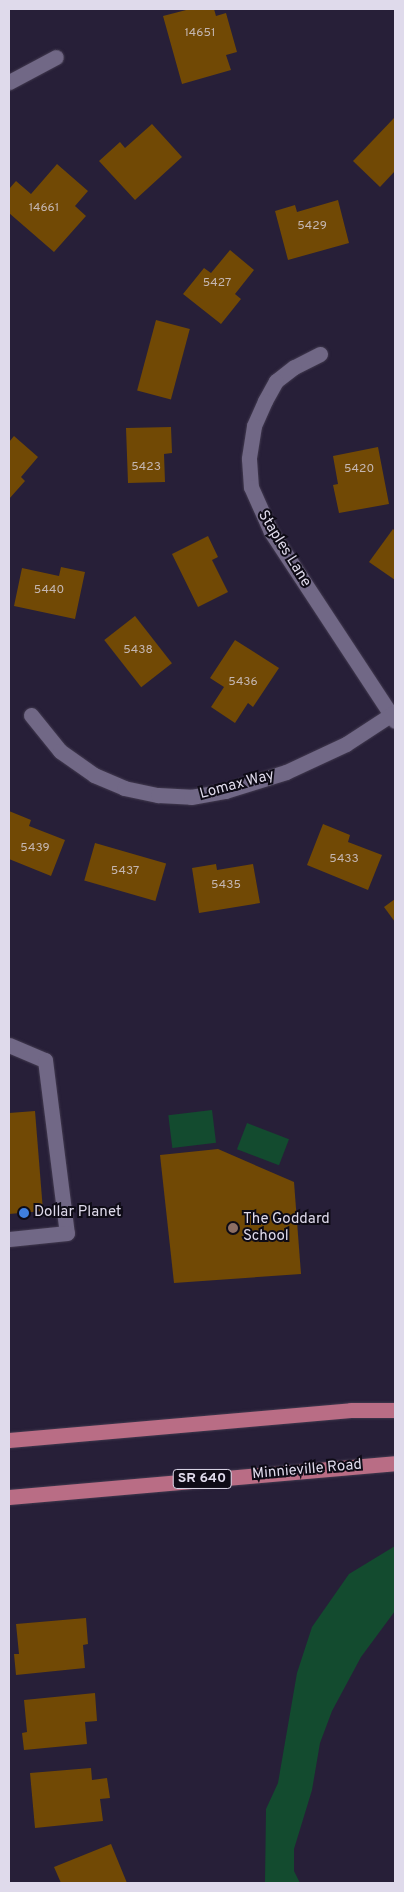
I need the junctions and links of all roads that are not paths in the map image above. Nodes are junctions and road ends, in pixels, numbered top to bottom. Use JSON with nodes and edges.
{"nodes":[{"id":1,"x":56,"y":57,"type":"dead end"},
{"id":2,"x":9,"y":82,"type":"edge"},
{"id":3,"x":320,"y":354,"type":"dead end"},
{"id":4,"x":31,"y":715,"type":"dead end"},
{"id":5,"x":394,"y":716,"type":"edge"},
{"id":6,"x":9,"y":1044,"type":"edge"},
{"id":7,"x":9,"y":1239,"type":"edge"},
{"id":8,"x":395,"y":1410,"type":"edge"},
{"id":9,"x":9,"y":1440,"type":"edge"},
{"id":10,"x":395,"y":1463,"type":"edge"},
{"id":11,"x":9,"y":1497,"type":"edge"}],
"edges":[{"from":1,"to":2,"type":"street"},
{"from":3,"to":5,"type":"street","name":"Staples Lane"},
{"from":4,"to":5,"type":"street","name":"Lomax Way"},
{"from":6,"to":7,"type":"street"},
{"from":8,"to":9,"type":"main road"},
{"from":10,"to":11,"type":"main road","name":"Minnieville Road","number":"SR 640"}]}
